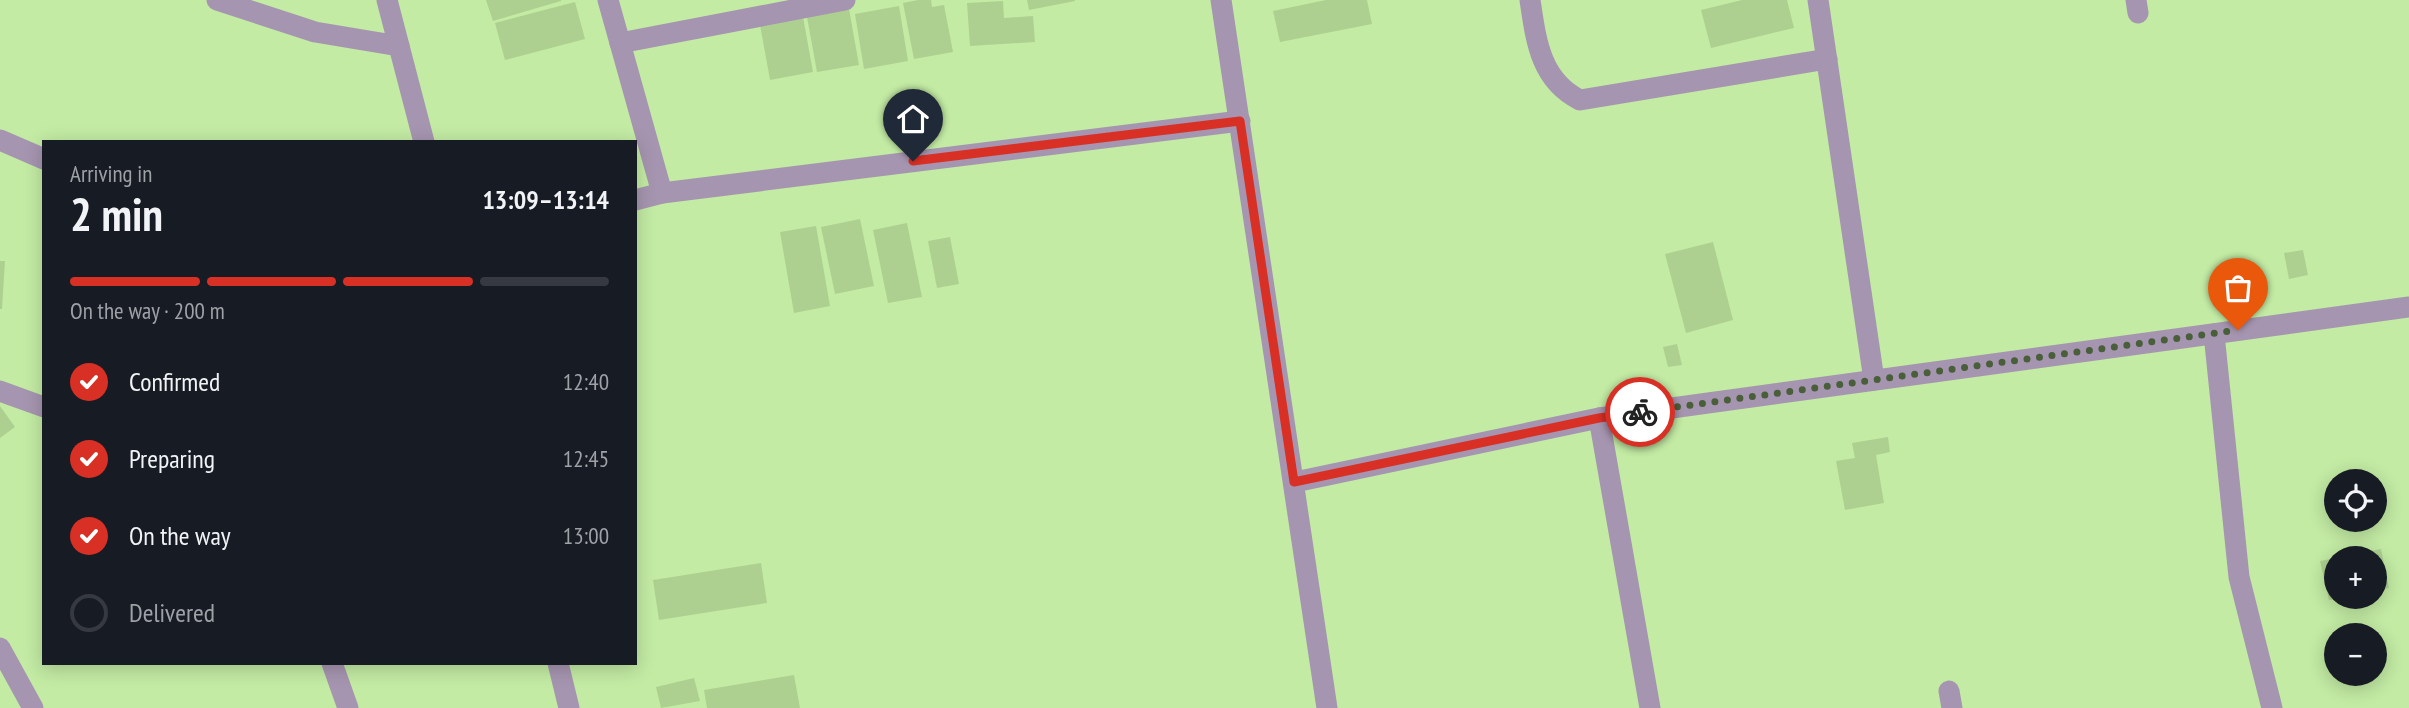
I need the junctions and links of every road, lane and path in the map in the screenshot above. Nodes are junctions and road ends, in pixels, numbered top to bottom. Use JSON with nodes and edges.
{"nodes":[{"id":1,"x":217,"y":0,"type":"edge"},
{"id":2,"x":387,"y":0,"type":"edge"},
{"id":3,"x":608,"y":0,"type":"edge"},
{"id":4,"x":845,"y":0,"type":"edge"},
{"id":5,"x":1221,"y":0,"type":"edge"},
{"id":6,"x":1530,"y":0,"type":"edge"},
{"id":7,"x":1818,"y":0,"type":"edge"},
{"id":8,"x":620,"y":43,"type":"junction"},
{"id":9,"x":399,"y":46,"type":"junction"},
{"id":10,"x":1827,"y":59,"type":"junction"},
{"id":11,"x":1240,"y":121,"type":"junction"},
{"id":12,"x":0,"y":140,"type":"edge"},
{"id":13,"x":423,"y":140,"type":"edge"},
{"id":14,"x":42,"y":158,"type":"edge"},
{"id":15,"x":662,"y":192,"type":"junction"},
{"id":16,"x":637,"y":199,"type":"edge"},
{"id":17,"x":2409,"y":307,"type":"edge"},
{"id":18,"x":2214,"y":334,"type":"junction"},
{"id":19,"x":1874,"y":380,"type":"junction"},
{"id":20,"x":0,"y":391,"type":"edge"},
{"id":21,"x":42,"y":406,"type":"edge"},
{"id":22,"x":1599,"y":418,"type":"junction"},
{"id":23,"x":1294,"y":482,"type":"junction"},
{"id":24,"x":0,"y":648,"type":"edge"},
{"id":25,"x":333,"y":665,"type":"edge"},
{"id":26,"x":558,"y":665,"type":"edge"},
{"id":27,"x":33,"y":708,"type":"edge"},
{"id":28,"x":348,"y":708,"type":"edge"},
{"id":29,"x":569,"y":708,"type":"edge"},
{"id":30,"x":1326,"y":708,"type":"edge"},
{"id":31,"x":1650,"y":708,"type":"edge"},
{"id":32,"x":2272,"y":708,"type":"edge"}],
"edges":[{"from":1,"to":9,"type":"street"},
{"from":2,"to":9,"type":"street"},
{"from":3,"to":8,"type":"street"},
{"from":4,"to":8,"type":"street"},
{"from":5,"to":11,"type":"street"},
{"from":6,"to":10,"type":"street"},
{"from":7,"to":10,"type":"street"},
{"from":8,"to":15,"type":"street"},
{"from":9,"to":13,"type":"street"},
{"from":10,"to":19,"type":"street"},
{"from":11,"to":15,"type":"street"},
{"from":11,"to":23,"type":"street"},
{"from":12,"to":14,"type":"street"},
{"from":15,"to":16,"type":"street"},
{"from":17,"to":18,"type":"street"},
{"from":18,"to":19,"type":"street"},
{"from":18,"to":32,"type":"street"},
{"from":19,"to":22,"type":"street"},
{"from":20,"to":21,"type":"street"},
{"from":22,"to":23,"type":"street"},
{"from":22,"to":31,"type":"street"},
{"from":23,"to":30,"type":"street"},
{"from":24,"to":27,"type":"street"},
{"from":25,"to":28,"type":"street"},
{"from":26,"to":29,"type":"street"}]}
